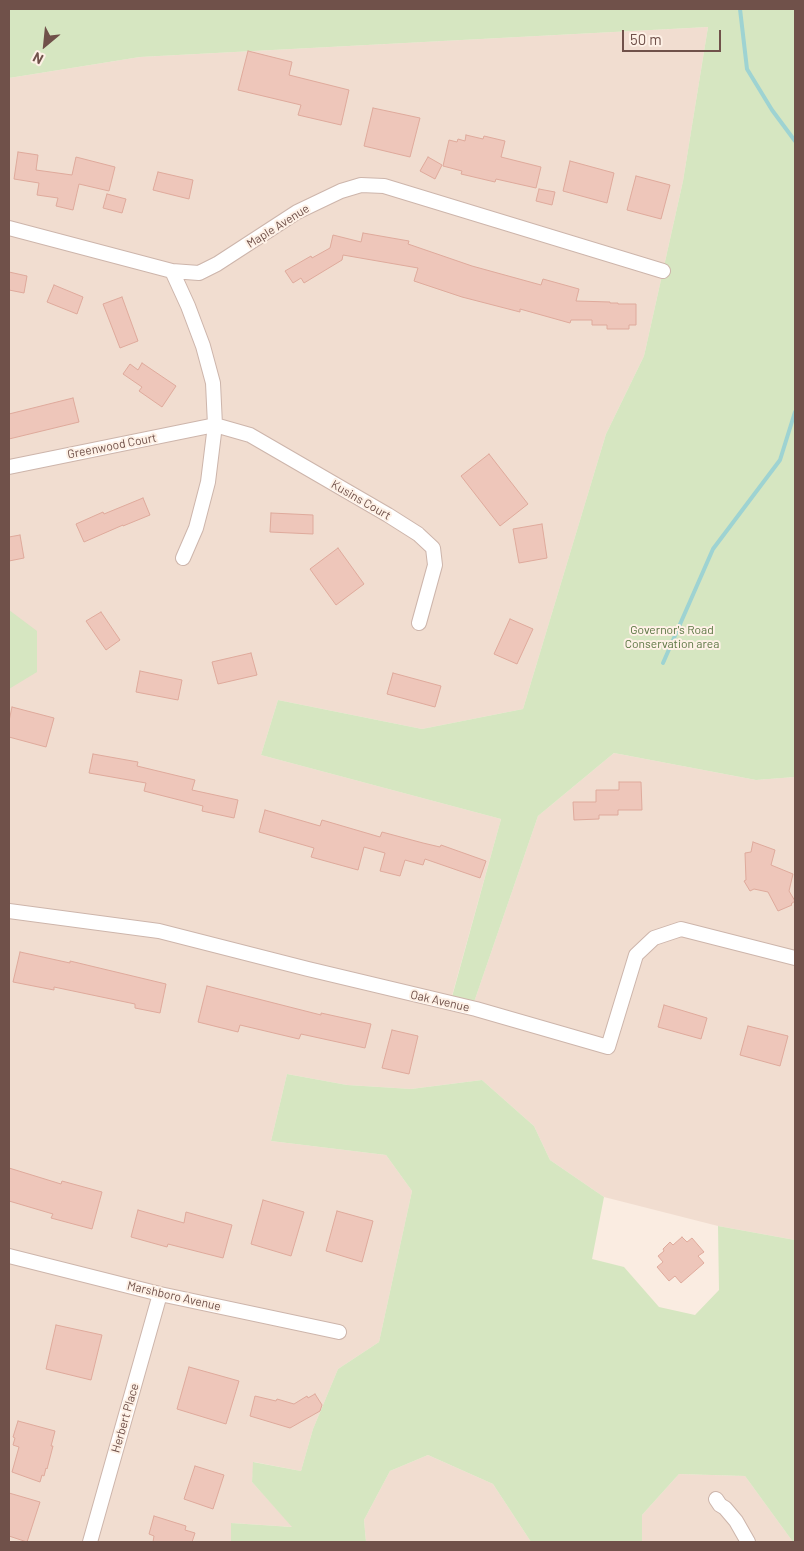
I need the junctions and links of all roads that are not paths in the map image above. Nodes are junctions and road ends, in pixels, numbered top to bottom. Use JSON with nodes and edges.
{"nodes":[{"id":1,"x":9,"y":228,"type":"edge"},
{"id":2,"x":662,"y":270,"type":"dead end"},
{"id":3,"x":172,"y":271,"type":"junction"},
{"id":4,"x":215,"y":425,"type":"junction"},
{"id":5,"x":9,"y":467,"type":"edge"},
{"id":6,"x":183,"y":558,"type":"dead end"},
{"id":7,"x":419,"y":623,"type":"dead end"},
{"id":8,"x":9,"y":911,"type":"edge"},
{"id":9,"x":795,"y":958,"type":"edge"},
{"id":10,"x":9,"y":1256,"type":"edge"},
{"id":11,"x":160,"y":1294,"type":"junction"},
{"id":12,"x":339,"y":1332,"type":"dead end"},
{"id":13,"x":716,"y":1499,"type":"dead end"},
{"id":14,"x":90,"y":1542,"type":"edge"},
{"id":15,"x":748,"y":1542,"type":"edge"}],
"edges":[{"from":1,"to":3,"type":"street","name":"Maple Avenue"},
{"from":2,"to":3,"type":"street","name":"Maple Avenue"},
{"from":3,"to":4,"type":"street"},
{"from":4,"to":5,"type":"street","name":"Greenwood Court"},
{"from":4,"to":6,"type":"street"},
{"from":4,"to":7,"type":"street","name":"Kusins Court"},
{"from":8,"to":9,"type":"street","name":"Oak Avenue"},
{"from":10,"to":11,"type":"street","name":"Marshboro Avenue"},
{"from":11,"to":12,"type":"street","name":"Marshboro Avenue"},
{"from":11,"to":14,"type":"street","name":"Herbert Place"},
{"from":13,"to":15,"type":"street"}]}
